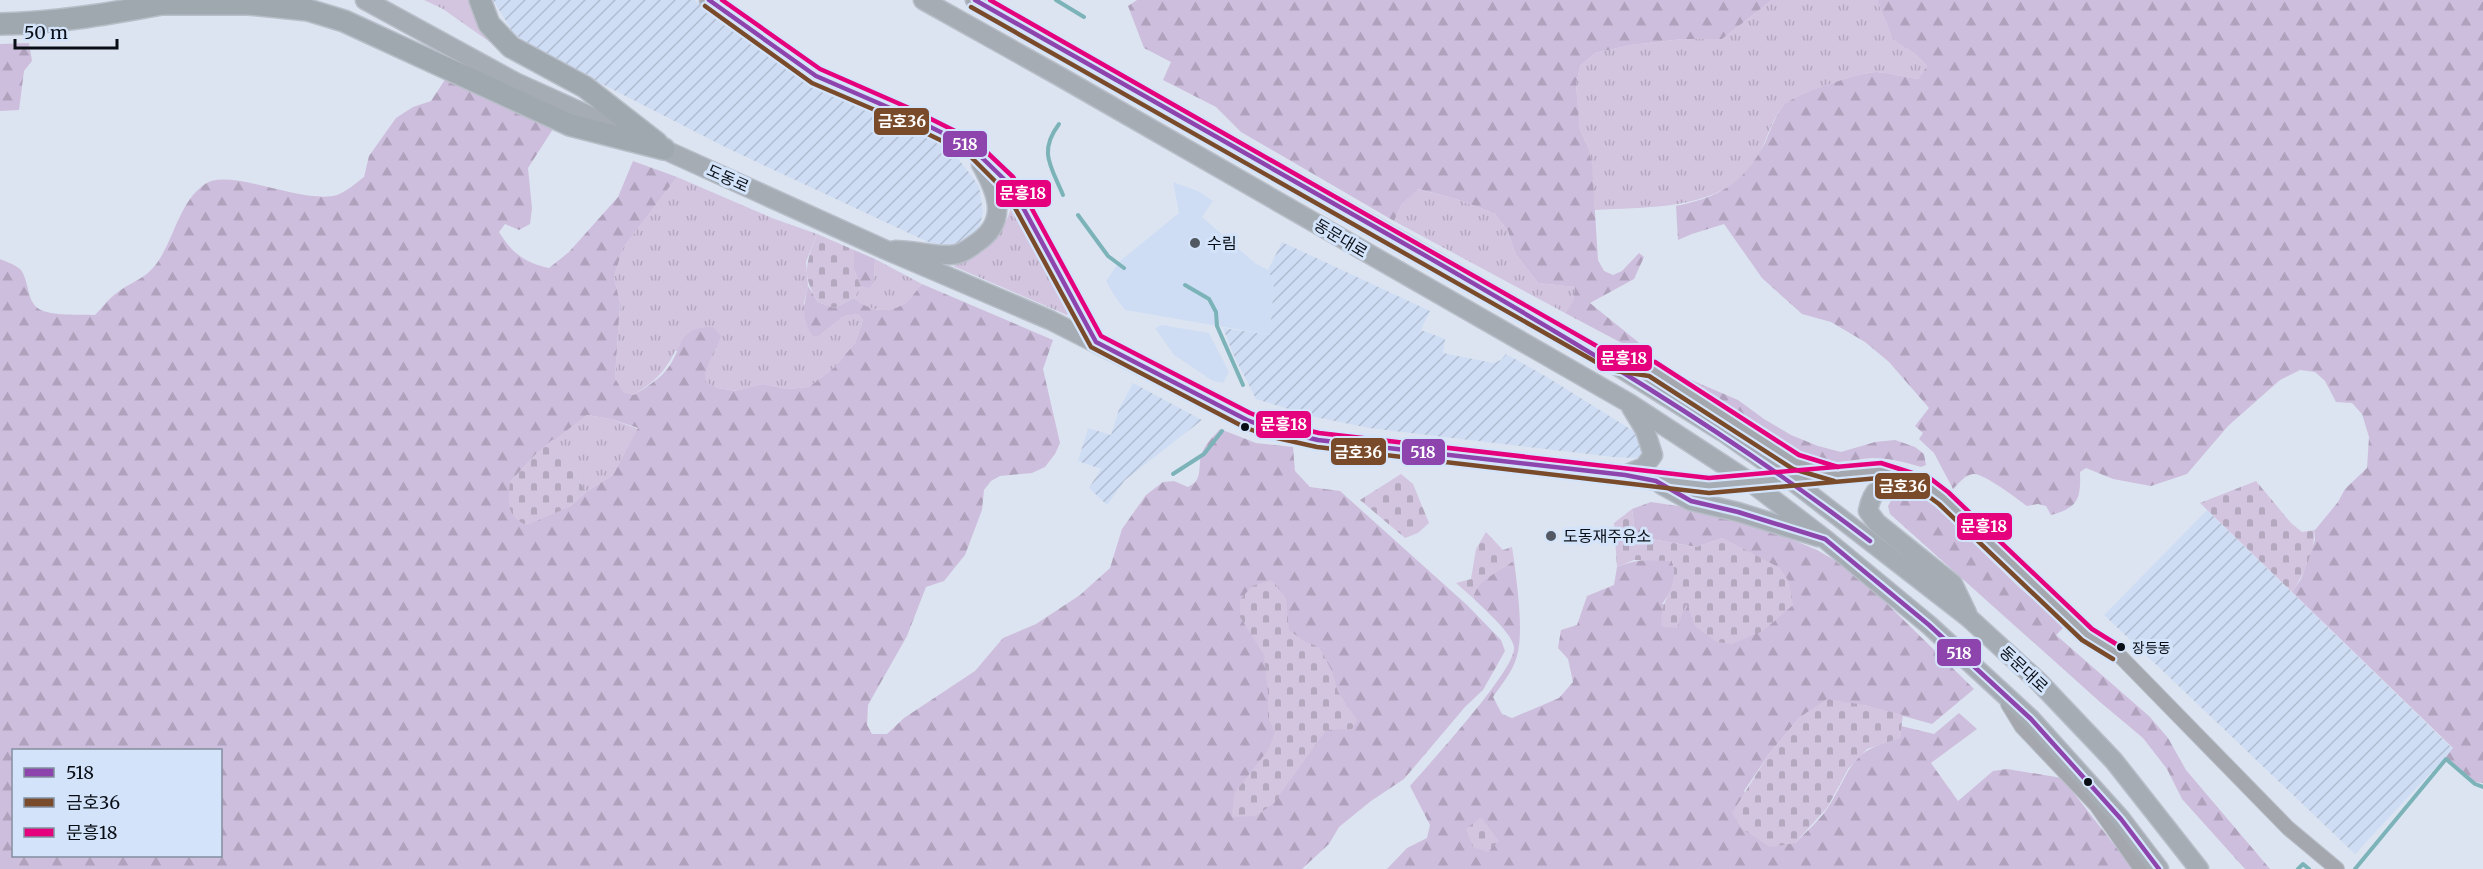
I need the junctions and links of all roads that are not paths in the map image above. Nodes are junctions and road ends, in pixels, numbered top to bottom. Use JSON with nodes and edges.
{"nodes":[{"id":1,"x":180,"y":0,"type":"edge"},
{"id":2,"x":365,"y":0,"type":"edge"},
{"id":3,"x":480,"y":0,"type":"edge"},
{"id":4,"x":709,"y":0,"type":"edge"},
{"id":5,"x":923,"y":0,"type":"edge"},
{"id":6,"x":975,"y":0,"type":"edge"},
{"id":7,"x":157,"y":4,"type":"junction"},
{"id":8,"x":0,"y":24,"type":"edge"},
{"id":9,"x":971,"y":147,"type":"junction"},
{"id":10,"x":664,"y":149,"type":"junction"},
{"id":11,"x":886,"y":250,"type":"junction"},
{"id":12,"x":1096,"y":342,"type":"junction"},
{"id":13,"x":1614,"y":364,"type":"junction"},
{"id":14,"x":1629,"y":403,"type":"junction"},
{"id":15,"x":1834,"y":474,"type":"junction"},
{"id":16,"x":1625,"y":475,"type":"junction"},
{"id":17,"x":1790,"y":479,"type":"junction"},
{"id":18,"x":1908,"y":479,"type":"junction"},
{"id":19,"x":1656,"y":481,"type":"junction"},
{"id":20,"x":1753,"y":484,"type":"junction"},
{"id":21,"x":1825,"y":539,"type":"junction"},
{"id":22,"x":1969,"y":618,"type":"junction"},
{"id":23,"x":2000,"y":692,"type":"junction"},
{"id":24,"x":2142,"y":869,"type":"edge"},
{"id":25,"x":2159,"y":869,"type":"edge"},
{"id":26,"x":2199,"y":869,"type":"edge"},
{"id":27,"x":2337,"y":869,"type":"edge"}],
"edges":[{"from":1,"to":7,"type":"highway"},
{"from":2,"to":10,"type":"main road","name":"도동로"},
{"from":3,"to":10,"type":"highway"},
{"from":4,"to":9,"type":"main road"},
{"from":5,"to":14,"type":"main road","name":"동문대로"},
{"from":6,"to":13,"type":"main road","name":"동문대로"},
{"from":7,"to":8,"type":"highway"},
{"from":7,"to":10,"type":"highway"},
{"from":9,"to":11,"type":"main road"},
{"from":9,"to":12,"type":"main road"},
{"from":10,"to":11,"type":"main road","name":"도동로"},
{"from":11,"to":12,"type":"main road","name":"도동로"},
{"from":12,"to":16,"type":"main road"},
{"from":13,"to":15,"type":"street"},
{"from":13,"to":17,"type":"main road","name":"동문대로"},
{"from":14,"to":16,"type":"main road"},
{"from":14,"to":20,"type":"main road","name":"동문대로"},
{"from":15,"to":17,"type":"street"},
{"from":15,"to":18,"type":"street"},
{"from":16,"to":19,"type":"main road"},
{"from":17,"to":20,"type":"main road"},
{"from":17,"to":22,"type":"main road","name":"동문대로"},
{"from":18,"to":22,"type":"main road"},
{"from":18,"to":27,"type":"street"},
{"from":19,"to":20,"type":"main road"},
{"from":19,"to":21,"type":"main road"},
{"from":20,"to":21,"type":"main road","name":"동문대로"},
{"from":21,"to":23,"type":"main road","name":"동문대로"},
{"from":22,"to":26,"type":"main road","name":"동문대로"},
{"from":23,"to":24,"type":"street"},
{"from":23,"to":25,"type":"main road","name":"동문대로"}]}
